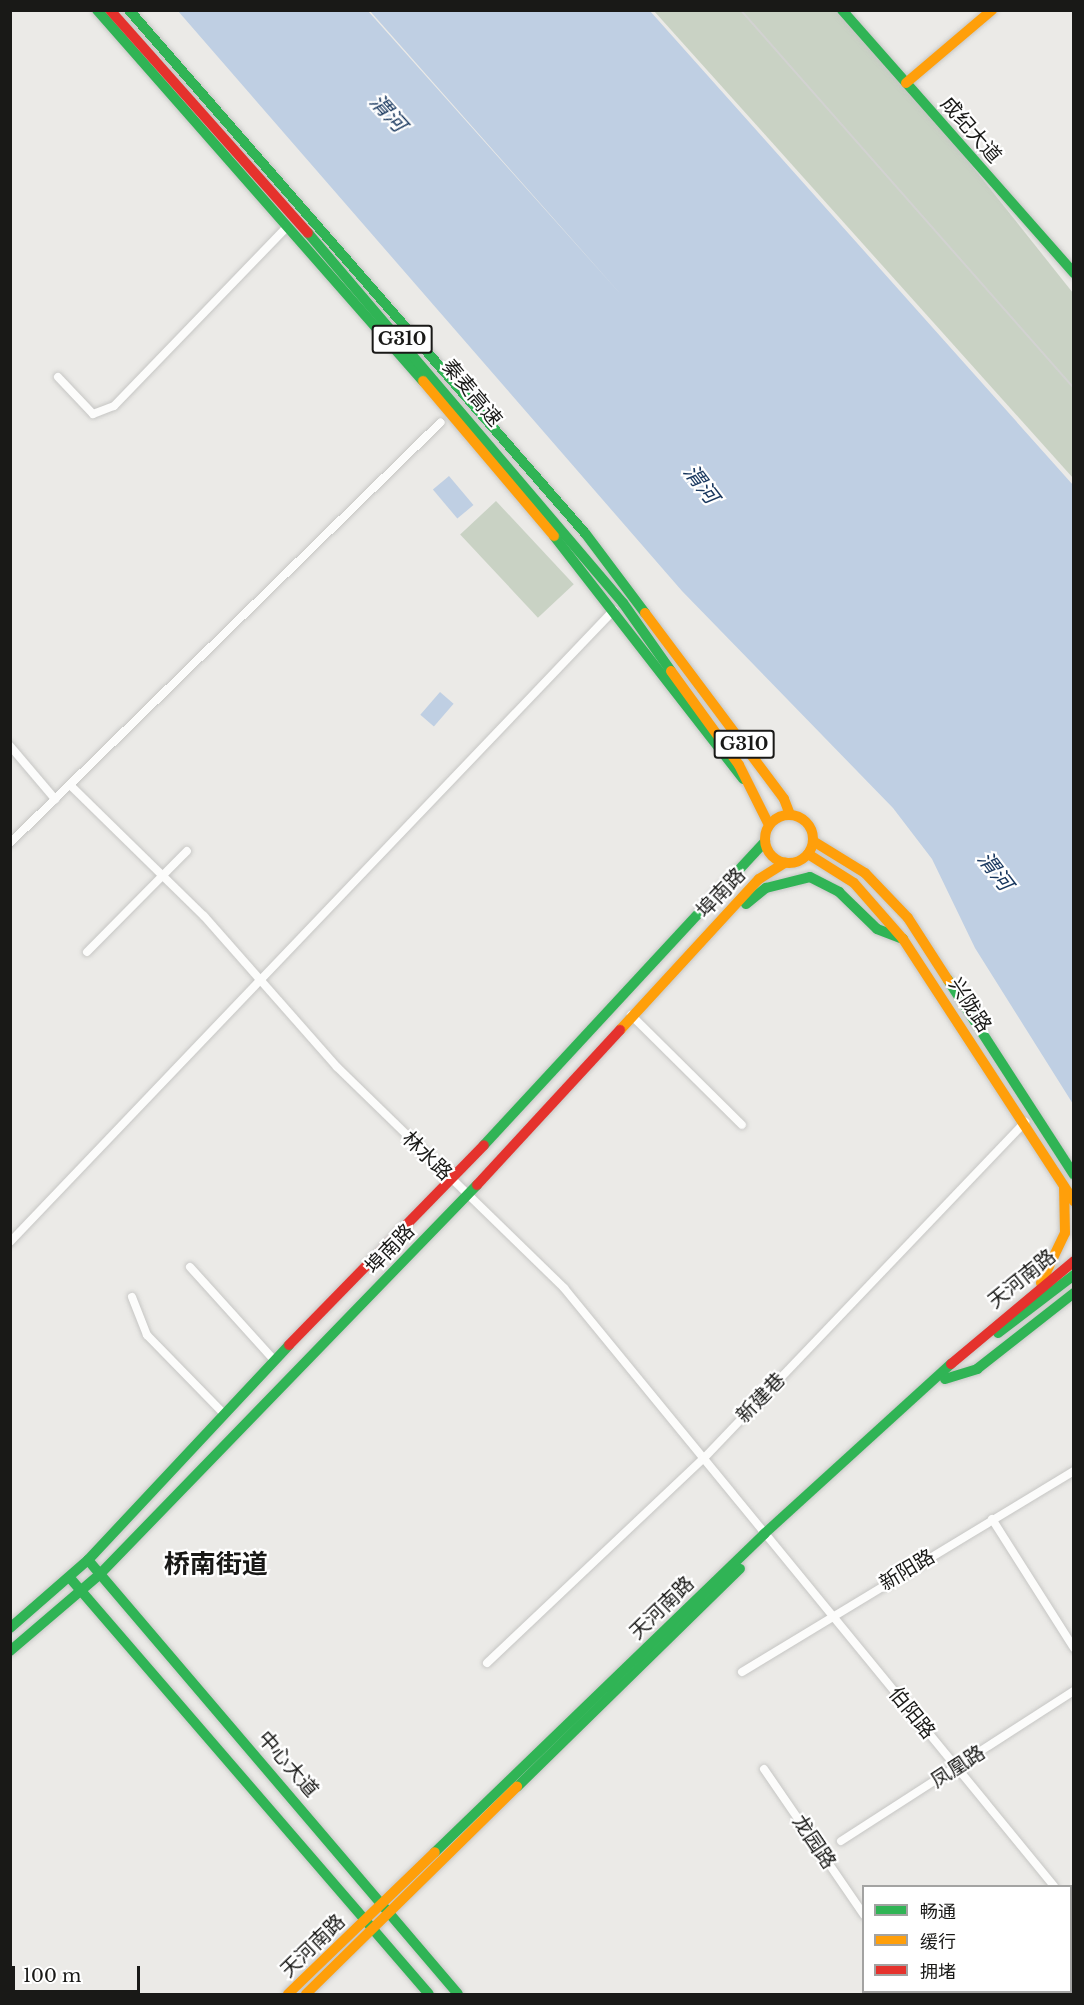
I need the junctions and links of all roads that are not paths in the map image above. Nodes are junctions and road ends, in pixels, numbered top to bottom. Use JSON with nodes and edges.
{"nodes":[{"id":1,"x":97,"y":10,"type":"edge"},
{"id":2,"x":110,"y":10,"type":"edge"},
{"id":3,"x":129,"y":10,"type":"edge"},
{"id":4,"x":842,"y":10,"type":"edge"},
{"id":5,"x":992,"y":10,"type":"edge"},
{"id":6,"x":906,"y":82,"type":"junction"},
{"id":7,"x":287,"y":227,"type":"junction"},
{"id":8,"x":1074,"y":273,"type":"edge"},
{"id":9,"x":58,"y":377,"type":"dead end"},
{"id":10,"x":441,"y":422,"type":"dead end"},
{"id":11,"x":614,"y":610,"type":"junction"},
{"id":12,"x":10,"y":746,"type":"edge"},
{"id":13,"x":70,"y":784,"type":"junction"},
{"id":14,"x":754,"y":790,"type":"junction"},
{"id":15,"x":55,"y":799,"type":"junction"},
{"id":16,"x":790,"y":815,"type":"junction"},
{"id":17,"x":769,"y":825,"type":"junction"},
{"id":18,"x":813,"y":841,"type":"junction"},
{"id":19,"x":765,"y":842,"type":"junction"},
{"id":20,"x":10,"y":843,"type":"edge"},
{"id":21,"x":187,"y":851,"type":"dead end"},
{"id":22,"x":808,"y":854,"type":"junction"},
{"id":23,"x":785,"y":863,"type":"junction"},
{"id":24,"x":163,"y":876,"type":"junction"},
{"id":25,"x":732,"y":879,"type":"junction"},
{"id":26,"x":748,"y":891,"type":"junction"},
{"id":27,"x":703,"y":938,"type":"junction"},
{"id":28,"x":903,"y":939,"type":"junction"},
{"id":29,"x":87,"y":951,"type":"dead end"},
{"id":30,"x":264,"y":980,"type":"junction"},
{"id":31,"x":630,"y":1014,"type":"junction"},
{"id":32,"x":1025,"y":1122,"type":"junction"},
{"id":33,"x":742,"y":1125,"type":"dead end"},
{"id":34,"x":1074,"y":1175,"type":"edge"},
{"id":35,"x":452,"y":1180,"type":"junction"},
{"id":36,"x":1064,"y":1185,"type":"junction"},
{"id":37,"x":468,"y":1195,"type":"junction"},
{"id":38,"x":1074,"y":1201,"type":"edge"},
{"id":39,"x":10,"y":1242,"type":"edge"},
{"id":40,"x":1074,"y":1261,"type":"edge"},
{"id":41,"x":189,"y":1267,"type":"dead end"},
{"id":42,"x":1074,"y":1275,"type":"edge"},
{"id":43,"x":1035,"y":1292,"type":"junction"},
{"id":44,"x":1074,"y":1293,"type":"edge"},
{"id":45,"x":132,"y":1297,"type":"dead end"},
{"id":46,"x":274,"y":1360,"type":"junction"},
{"id":47,"x":945,"y":1379,"type":"junction"},
{"id":48,"x":223,"y":1413,"type":"junction"},
{"id":49,"x":704,"y":1458,"type":"junction"},
{"id":50,"x":1074,"y":1471,"type":"edge"},
{"id":51,"x":992,"y":1519,"type":"junction"},
{"id":52,"x":767,"y":1537,"type":"junction"},
{"id":53,"x":88,"y":1560,"type":"junction"},
{"id":54,"x":100,"y":1574,"type":"junction"},
{"id":55,"x":70,"y":1578,"type":"junction"},
{"id":56,"x":81,"y":1592,"type":"junction"},
{"id":57,"x":832,"y":1615,"type":"junction"},
{"id":58,"x":10,"y":1628,"type":"edge"},
{"id":59,"x":1074,"y":1648,"type":"edge"},
{"id":60,"x":10,"y":1651,"type":"edge"},
{"id":61,"x":487,"y":1663,"type":"dead end"},
{"id":62,"x":742,"y":1672,"type":"dead end"},
{"id":63,"x":1074,"y":1691,"type":"edge"},
{"id":64,"x":957,"y":1768,"type":"junction"},
{"id":65,"x":764,"y":1769,"type":"dead end"},
{"id":66,"x":841,"y":1841,"type":"dead end"},
{"id":67,"x":1052,"y":1885,"type":"edge"},
{"id":68,"x":388,"y":1907,"type":"junction"},
{"id":69,"x":862,"y":1912,"type":"edge"},
{"id":70,"x":368,"y":1918,"type":"junction"},
{"id":71,"x":376,"y":1927,"type":"junction"},
{"id":72,"x":288,"y":1995,"type":"edge"},
{"id":73,"x":306,"y":1995,"type":"edge"},
{"id":74,"x":429,"y":1995,"type":"edge"},
{"id":75,"x":458,"y":1995,"type":"edge"}],
"edges":[{"from":1,"to":7,"type":"main road"},
{"from":2,"to":14,"type":"main road","name":"秦麦高速","number":"G310"},
{"from":3,"to":16,"type":"main road","name":"秦麦高速","number":"G310"},
{"from":4,"to":6,"type":"main road","name":"成纪大道"},
{"from":5,"to":6,"type":"main road"},
{"from":6,"to":8,"type":"main road","name":"成纪大道"},
{"from":7,"to":9,"type":"street"},
{"from":7,"to":11,"type":"main road"},
{"from":10,"to":13,"type":"street"},
{"from":11,"to":14,"type":"main road"},
{"from":11,"to":30,"type":"street"},
{"from":12,"to":15,"type":"street"},
{"from":13,"to":15,"type":"street"},
{"from":13,"to":24,"type":"street","name":"林水路"},
{"from":14,"to":17,"type":"main road","name":"秦麦高速","number":"G310"},
{"from":15,"to":20,"type":"street"},
{"from":16,"to":17,"type":"main road"},
{"from":16,"to":18,"type":"main road"},
{"from":17,"to":19,"type":"main road"},
{"from":18,"to":22,"type":"main road"},
{"from":18,"to":34,"type":"main road","name":"兴陇路"},
{"from":19,"to":23,"type":"main road"},
{"from":19,"to":25,"type":"main road","name":"埠南路"},
{"from":21,"to":24,"type":"street"},
{"from":22,"to":23,"type":"main road"},
{"from":22,"to":28,"type":"main road","name":"兴陇路"},
{"from":23,"to":26,"type":"main road","name":"埠南路"},
{"from":24,"to":29,"type":"street"},
{"from":24,"to":30,"type":"street","name":"林水路"},
{"from":25,"to":26,"type":"main road"},
{"from":25,"to":35,"type":"main road","name":"埠南路"},
{"from":26,"to":27,"type":"main road","name":"埠南路"},
{"from":27,"to":28,"type":"main road"},
{"from":27,"to":31,"type":"main road","name":"埠南路"},
{"from":28,"to":32,"type":"main road","name":"兴陇路"},
{"from":30,"to":35,"type":"street","name":"林水路"},
{"from":30,"to":39,"type":"street"},
{"from":31,"to":33,"type":"street"},
{"from":31,"to":37,"type":"main road","name":"埠南路"},
{"from":32,"to":36,"type":"main road","name":"兴陇路"},
{"from":32,"to":49,"type":"street","name":"新建巷"},
{"from":35,"to":37,"type":"street","name":"林水路"},
{"from":35,"to":46,"type":"main road","name":"埠南路"},
{"from":36,"to":38,"type":"main road","name":"兴陇路"},
{"from":36,"to":43,"type":"main road"},
{"from":37,"to":49,"type":"street","name":"林水路"},
{"from":37,"to":54,"type":"main road","name":"埠南路"},
{"from":40,"to":43,"type":"main road","name":"天河南路"},
{"from":41,"to":46,"type":"street"},
{"from":42,"to":47,"type":"main road","name":"天河南路"},
{"from":43,"to":52,"type":"main road","name":"天河南路"},
{"from":44,"to":47,"type":"main road"},
{"from":45,"to":48,"type":"street"},
{"from":46,"to":48,"type":"main road","name":"埠南路"},
{"from":47,"to":52,"type":"main road","name":"天河南路"},
{"from":48,"to":53,"type":"main road","name":"埠南路"},
{"from":49,"to":52,"type":"street","name":"林水路"},
{"from":49,"to":61,"type":"street","name":"新建巷"},
{"from":50,"to":51,"type":"street","name":"新阳路"},
{"from":51,"to":57,"type":"street","name":"新阳路"},
{"from":51,"to":59,"type":"street"},
{"from":52,"to":57,"type":"street","name":"伯阳路"},
{"from":52,"to":68,"type":"main road","name":"天河南路"},
{"from":53,"to":54,"type":"main road","name":"中心大道"},
{"from":53,"to":55,"type":"main road","name":"埠南路"},
{"from":54,"to":56,"type":"main road","name":"埠南路"},
{"from":54,"to":68,"type":"main road","name":"中心大道"},
{"from":55,"to":56,"type":"main road"},
{"from":55,"to":58,"type":"main road","name":"埠南路"},
{"from":56,"to":60,"type":"main road","name":"埠南路"},
{"from":56,"to":70,"type":"main road"},
{"from":57,"to":62,"type":"street","name":"新阳路"},
{"from":57,"to":64,"type":"street","name":"伯阳路"},
{"from":63,"to":64,"type":"street","name":"凤凰路"},
{"from":64,"to":66,"type":"street","name":"凤凰路"},
{"from":64,"to":67,"type":"street","name":"伯阳路"},
{"from":65,"to":69,"type":"street","name":"龙园路"},
{"from":68,"to":70,"type":"main road","name":"天河南路"},
{"from":68,"to":71,"type":"main road","name":"天河南路"},
{"from":68,"to":75,"type":"main road","name":"中心大道"},
{"from":70,"to":71,"type":"main road"},
{"from":70,"to":72,"type":"main road","name":"天河南路"},
{"from":71,"to":73,"type":"main road","name":"天河南路"},
{"from":71,"to":74,"type":"main road"}]}
